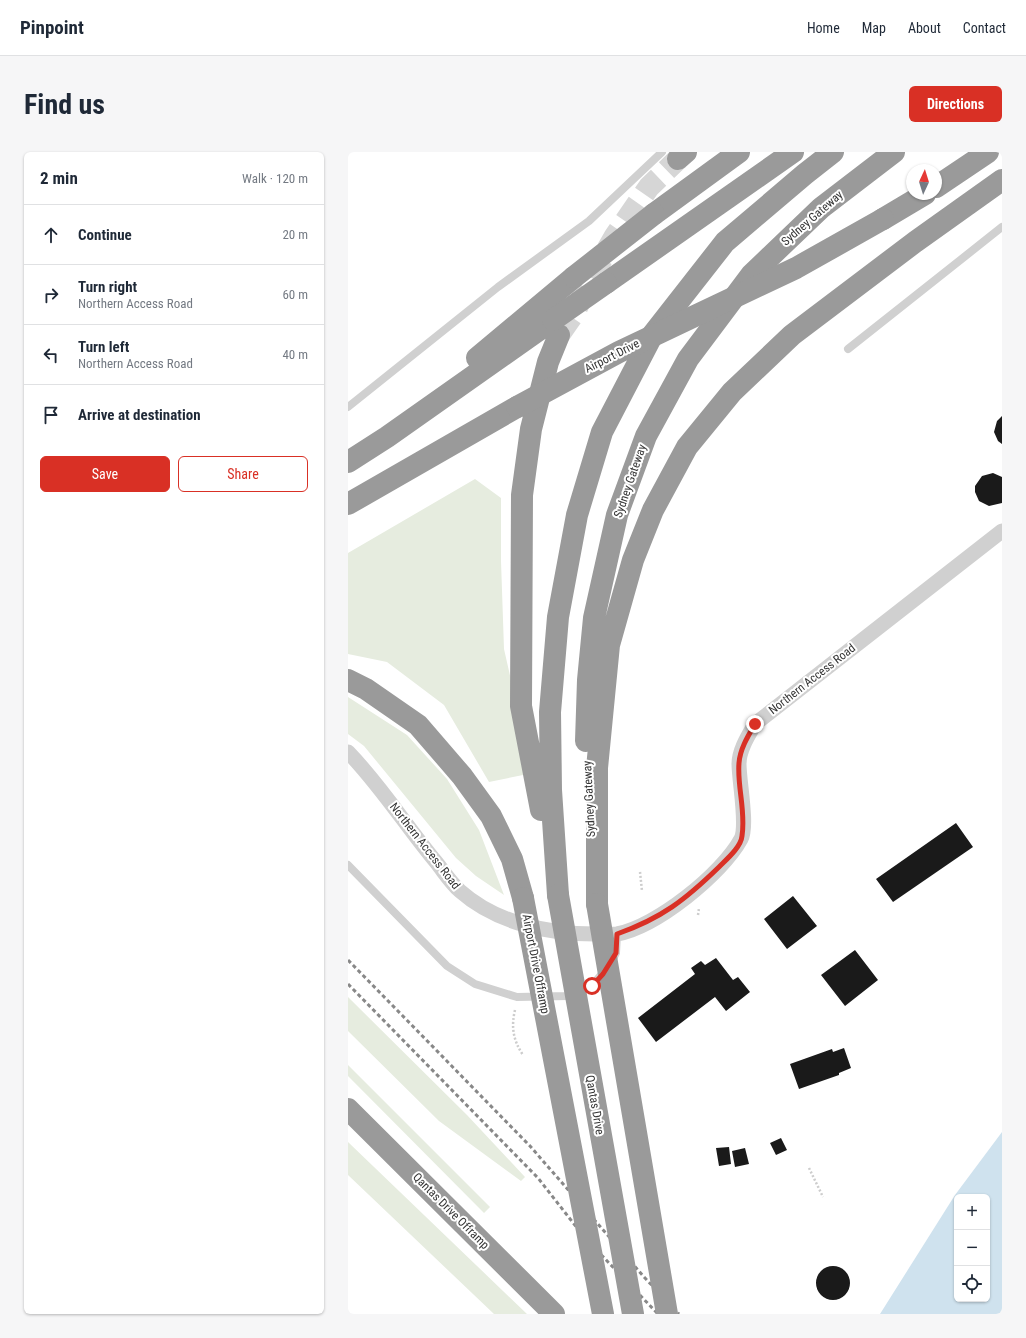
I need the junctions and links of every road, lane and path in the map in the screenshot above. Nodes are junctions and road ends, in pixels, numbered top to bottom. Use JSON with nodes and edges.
{"nodes":[{"id":1,"x":739,"y":152,"type":"edge"},
{"id":2,"x":794,"y":152,"type":"edge"},
{"id":3,"x":833,"y":152,"type":"edge"},
{"id":4,"x":894,"y":152,"type":"edge"},
{"id":5,"x":988,"y":152,"type":"edge"},
{"id":6,"x":675,"y":154,"type":"edge"},
{"id":7,"x":1002,"y":180,"type":"edge"},
{"id":8,"x":942,"y":183,"type":"edge"},
{"id":9,"x":915,"y":200,"type":"edge"},
{"id":10,"x":1002,"y":227,"type":"edge"},
{"id":11,"x":556,"y":328,"type":"junction"},
{"id":12,"x":848,"y":349,"type":"dead end"},
{"id":13,"x":348,"y":407,"type":"edge"},
{"id":14,"x":387,"y":437,"type":"junction"},
{"id":15,"x":348,"y":462,"type":"edge"},
{"id":16,"x":348,"y":504,"type":"edge"},
{"id":17,"x":1002,"y":530,"type":"edge"},
{"id":18,"x":348,"y":680,"type":"edge"},
{"id":19,"x":348,"y":752,"type":"edge"},
{"id":20,"x":348,"y":865,"type":"edge"},
{"id":21,"x":640,"y":872,"type":"dead end"},
{"id":22,"x":642,"y":891,"type":"dead end"},
{"id":23,"x":558,"y":895,"type":"junction"},
{"id":24,"x":597,"y":904,"type":"junction"},
{"id":25,"x":617,"y":934,"type":"junction"},
{"id":26,"x":517,"y":998,"type":"junction"},
{"id":27,"x":523,"y":1054,"type":"dead end"},
{"id":28,"x":348,"y":1109,"type":"edge"},
{"id":29,"x":809,"y":1168,"type":"dead end"},
{"id":30,"x":823,"y":1197,"type":"dead end"},
{"id":31,"x":554,"y":1314,"type":"edge"},
{"id":32,"x":603,"y":1314,"type":"edge"},
{"id":33,"x":633,"y":1314,"type":"edge"},
{"id":34,"x":667,"y":1314,"type":"edge"}],
"edges":[{"from":1,"to":14,"type":"highway","bridge":true},
{"from":2,"to":11,"type":"highway","bridge":true},
{"from":3,"to":23,"type":"highway"},
{"from":4,"to":24,"type":"highway","name":"Sydney Gateway"},
{"from":5,"to":8,"type":"highway"},
{"from":6,"to":13,"type":"lane"},
{"from":7,"to":24,"type":"highway"},
{"from":9,"to":16,"type":"highway","name":"Airport Drive","bridge":true},
{"from":10,"to":12,"type":"lane"},
{"from":11,"to":14,"type":"highway"},
{"from":11,"to":23,"type":"highway"},
{"from":14,"to":15,"type":"highway"},
{"from":17,"to":25,"type":"street","name":"Northern Access Road"},
{"from":18,"to":32,"type":"highway","name":"Airport Drive Offramp","bridge":true},
{"from":19,"to":25,"type":"street","name":"Northern Access Road"},
{"from":20,"to":26,"type":"lane"},
{"from":21,"to":22,"type":"path"},
{"from":23,"to":33,"type":"highway","name":"Qantas Drive","bridge":true},
{"from":24,"to":34,"type":"highway","bridge":true},
{"from":25,"to":26,"type":"lane"},
{"from":26,"to":27,"type":"path"},
{"from":28,"to":31,"type":"highway","name":"Qantas Drive Offramp"},
{"from":29,"to":30,"type":"path"}]}
